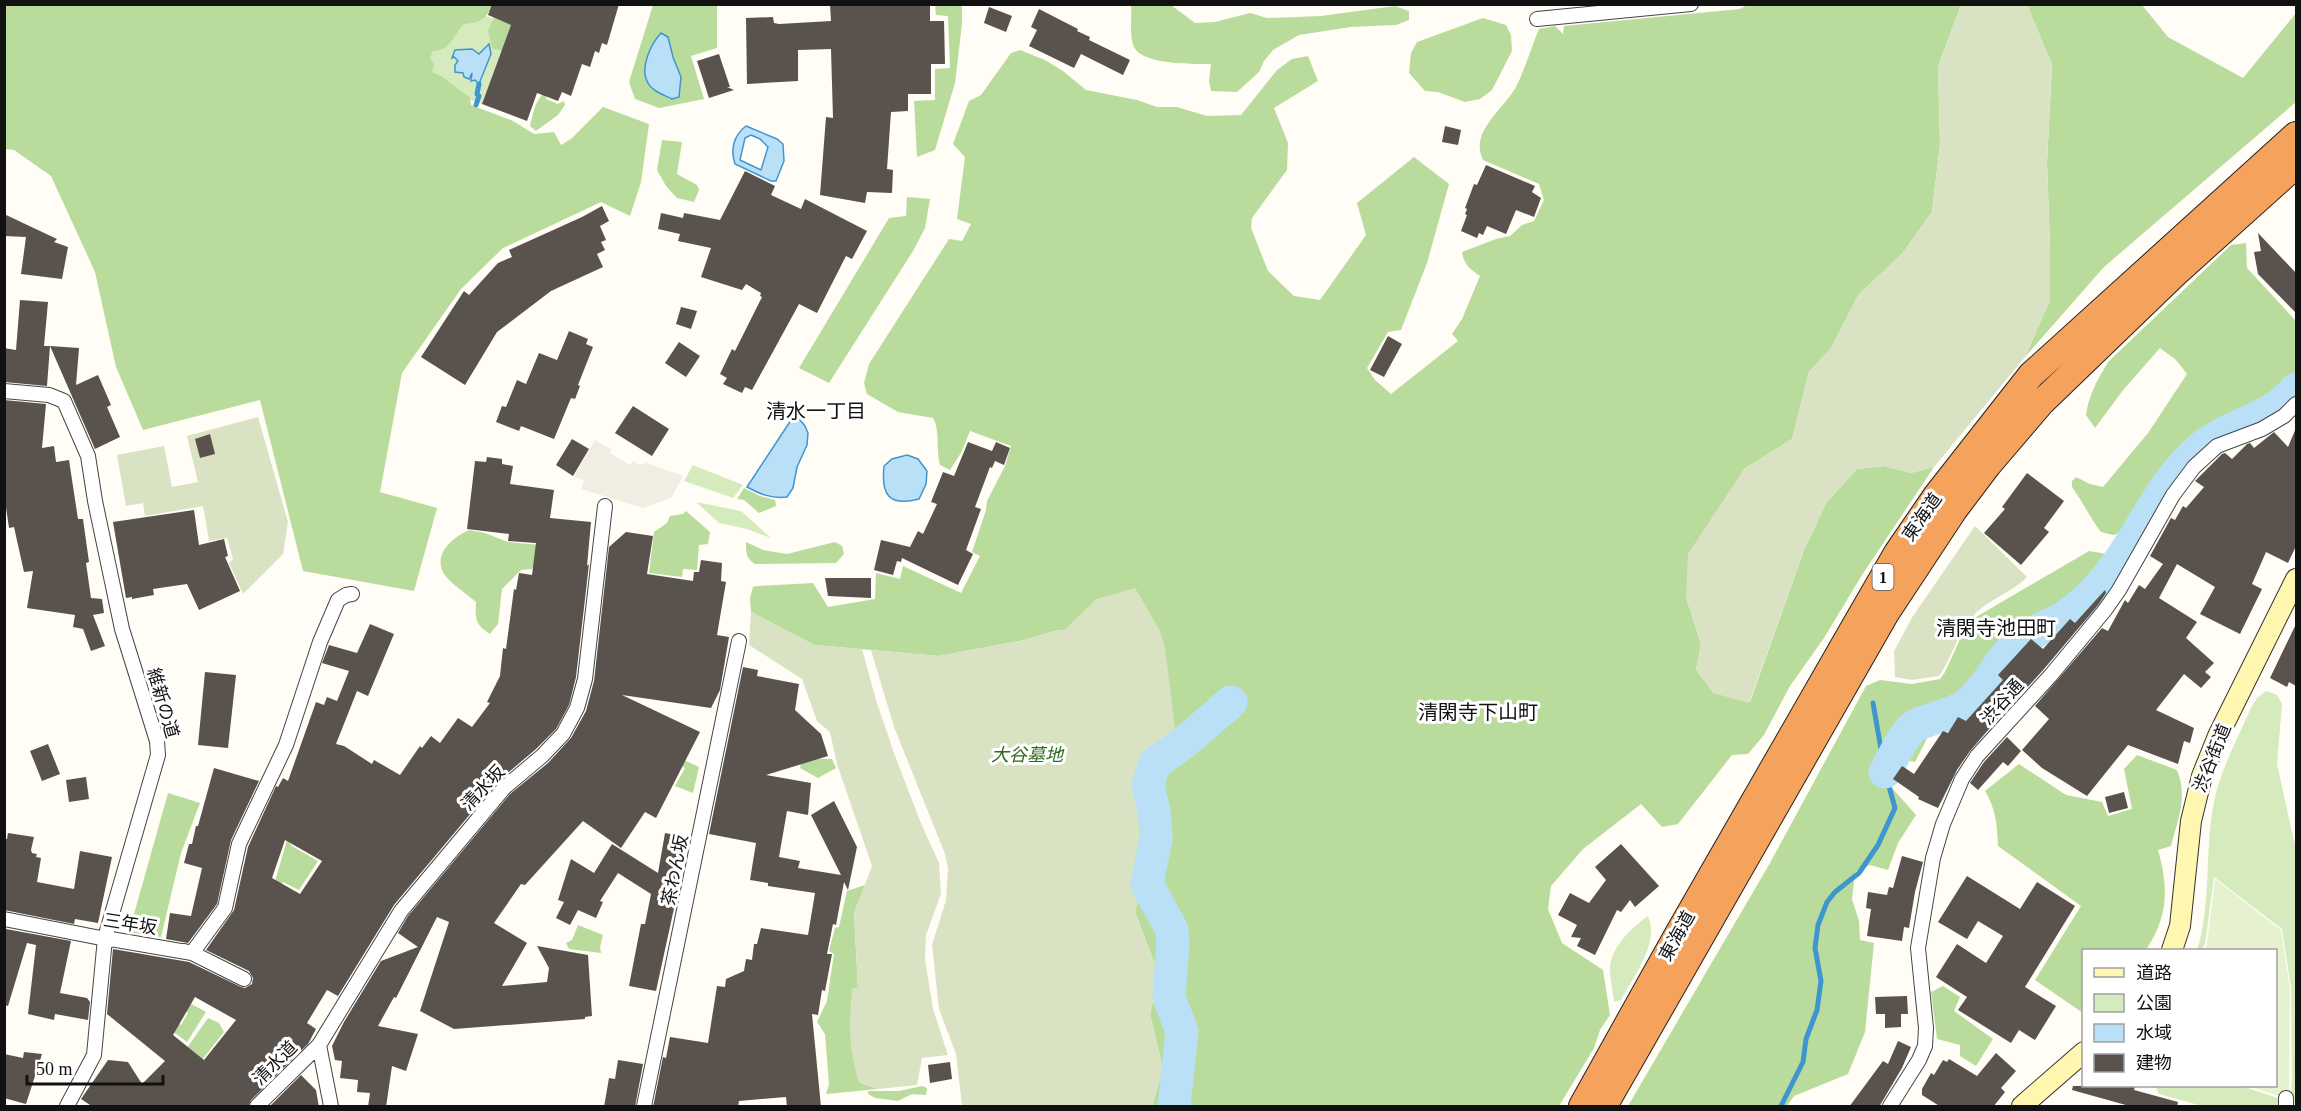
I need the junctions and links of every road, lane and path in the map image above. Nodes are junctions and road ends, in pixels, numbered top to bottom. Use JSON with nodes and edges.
{"nodes":[{"id":1,"x":1691,"y":4,"type":"edge"},
{"id":2,"x":1537,"y":20,"type":"dead end"},
{"id":3,"x":2296,"y":135,"type":"edge"},
{"id":4,"x":2296,"y":165,"type":"edge"},
{"id":5,"x":4,"y":391,"type":"edge"},
{"id":6,"x":2296,"y":404,"type":"edge"},
{"id":7,"x":605,"y":506,"type":"dead end"},
{"id":8,"x":2296,"y":579,"type":"edge"},
{"id":9,"x":352,"y":594,"type":"dead end"},
{"id":10,"x":739,"y":641,"type":"dead end"},
{"id":11,"x":4,"y":919,"type":"edge"},
{"id":12,"x":105,"y":939,"type":"junction"},
{"id":13,"x":2173,"y":949,"type":"edge"},
{"id":14,"x":192,"y":953,"type":"junction"},
{"id":15,"x":244,"y":979,"type":"dead end"},
{"id":16,"x":319,"y":1045,"type":"junction"},
{"id":17,"x":2082,"y":1054,"type":"edge"},
{"id":18,"x":67,"y":1107,"type":"edge"},
{"id":19,"x":257,"y":1107,"type":"edge"},
{"id":20,"x":331,"y":1107,"type":"edge"},
{"id":21,"x":644,"y":1107,"type":"edge"},
{"id":22,"x":1582,"y":1107,"type":"edge"},
{"id":23,"x":1604,"y":1107,"type":"edge"},
{"id":24,"x":1890,"y":1107,"type":"edge"},
{"id":25,"x":2022,"y":1107,"type":"edge"}],
"edges":[{"from":1,"to":2,"type":"street"},
{"from":3,"to":22,"type":"highway","name":"東海道","number":"1"},
{"from":4,"to":23,"type":"highway","name":"東海道","number":"1"},
{"from":5,"to":12,"type":"street","name":"維新の道"},
{"from":6,"to":24,"type":"street","name":"渋谷通"},
{"from":7,"to":16,"type":"street","name":"清水坂"},
{"from":8,"to":13,"type":"main road","name":"渋谷街道"},
{"from":9,"to":14,"type":"street"},
{"from":10,"to":21,"type":"street","name":"茶わん坂"},
{"from":11,"to":12,"type":"street","name":"三年坂"},
{"from":12,"to":14,"type":"street","name":"三年坂"},
{"from":12,"to":18,"type":"street","name":"維新の道"},
{"from":14,"to":15,"type":"street"},
{"from":16,"to":19,"type":"street","name":"清水道"},
{"from":16,"to":20,"type":"street"},
{"from":17,"to":25,"type":"main road"}]}
